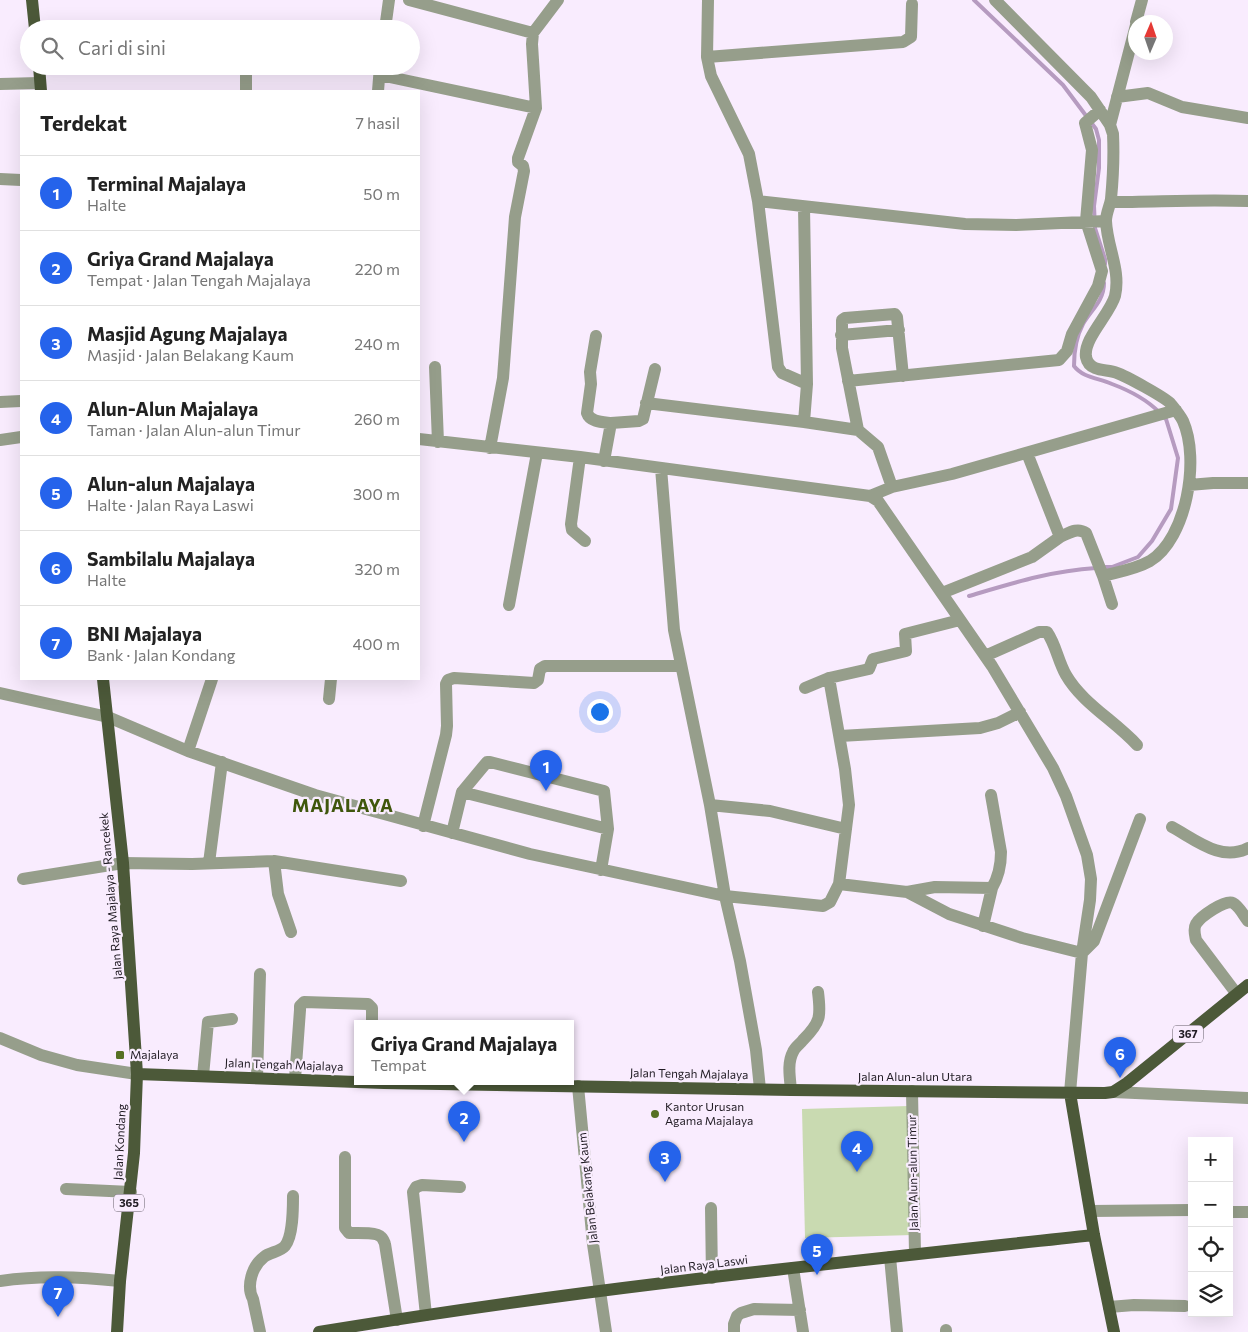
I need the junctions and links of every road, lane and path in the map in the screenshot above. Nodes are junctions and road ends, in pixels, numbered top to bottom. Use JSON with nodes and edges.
{"nodes":[{"id":1,"x":32,"y":0,"type":"edge"},
{"id":2,"x":389,"y":0,"type":"edge"},
{"id":3,"x":409,"y":0,"type":"edge"},
{"id":4,"x":558,"y":0,"type":"edge"},
{"id":5,"x":708,"y":0,"type":"edge"},
{"id":6,"x":995,"y":0,"type":"edge"},
{"id":7,"x":1142,"y":0,"type":"edge"},
{"id":8,"x":912,"y":4,"type":"dead end"},
{"id":9,"x":1138,"y":15,"type":"edge"},
{"id":10,"x":34,"y":20,"type":"edge"},
{"id":11,"x":386,"y":20,"type":"edge"},
{"id":12,"x":533,"y":33,"type":"junction"},
{"id":13,"x":1128,"y":55,"type":"edge"},
{"id":14,"x":707,"y":56,"type":"junction"},
{"id":15,"x":246,"y":75,"type":"edge"},
{"id":16,"x":380,"y":75,"type":"edge"},
{"id":17,"x":401,"y":75,"type":"edge"},
{"id":18,"x":0,"y":84,"type":"edge"},
{"id":19,"x":41,"y":87,"type":"edge"},
{"id":20,"x":246,"y":90,"type":"edge"},
{"id":21,"x":378,"y":90,"type":"edge"},
{"id":22,"x":1117,"y":97,"type":"junction"},
{"id":23,"x":536,"y":108,"type":"junction"},
{"id":24,"x":1095,"y":115,"type":"junction"},
{"id":25,"x":1248,"y":118,"type":"edge"},
{"id":26,"x":1110,"y":125,"type":"junction"},
{"id":27,"x":0,"y":180,"type":"edge"},
{"id":28,"x":20,"y":180,"type":"edge"},
{"id":29,"x":758,"y":201,"type":"junction"},
{"id":30,"x":1248,"y":201,"type":"edge"},
{"id":31,"x":1110,"y":202,"type":"junction"},
{"id":32,"x":804,"y":207,"type":"junction"},
{"id":33,"x":1097,"y":221,"type":"junction"},
{"id":34,"x":596,"y":336,"type":"dead end"},
{"id":35,"x":436,"y":367,"type":"dead end"},
{"id":36,"x":655,"y":369,"type":"dead end"},
{"id":37,"x":903,"y":376,"type":"junction"},
{"id":38,"x":848,"y":381,"type":"junction"},
{"id":39,"x":807,"y":384,"type":"junction"},
{"id":40,"x":0,"y":402,"type":"edge"},
{"id":41,"x":20,"y":402,"type":"edge"},
{"id":42,"x":646,"y":403,"type":"junction"},
{"id":43,"x":1165,"y":413,"type":"junction"},
{"id":44,"x":804,"y":422,"type":"junction"},
{"id":45,"x":611,"y":423,"type":"junction"},
{"id":46,"x":858,"y":430,"type":"junction"},
{"id":47,"x":20,"y":437,"type":"edge"},
{"id":48,"x":0,"y":440,"type":"edge"},
{"id":49,"x":420,"y":440,"type":"edge"},
{"id":50,"x":438,"y":442,"type":"junction"},
{"id":51,"x":490,"y":448,"type":"junction"},
{"id":52,"x":537,"y":453,"type":"junction"},
{"id":53,"x":1027,"y":453,"type":"junction"},
{"id":54,"x":580,"y":457,"type":"junction"},
{"id":55,"x":604,"y":460,"type":"junction"},
{"id":56,"x":661,"y":468,"type":"junction"},
{"id":57,"x":1248,"y":483,"type":"edge"},
{"id":58,"x":1189,"y":485,"type":"junction"},
{"id":59,"x":892,"y":487,"type":"junction"},
{"id":60,"x":870,"y":496,"type":"junction"},
{"id":61,"x":1060,"y":537,"type":"junction"},
{"id":62,"x":584,"y":542,"type":"dead end"},
{"id":63,"x":1101,"y":570,"type":"junction"},
{"id":64,"x":942,"y":593,"type":"junction"},
{"id":65,"x":509,"y":604,"type":"dead end"},
{"id":66,"x":1112,"y":604,"type":"dead end"},
{"id":67,"x":960,"y":620,"type":"junction"},
{"id":68,"x":985,"y":656,"type":"junction"},
{"id":69,"x":681,"y":666,"type":"junction"},
{"id":70,"x":829,"y":678,"type":"junction"},
{"id":71,"x":103,"y":680,"type":"edge"},
{"id":72,"x":212,"y":680,"type":"edge"},
{"id":73,"x":331,"y":680,"type":"edge"},
{"id":74,"x":805,"y":688,"type":"dead end"},
{"id":75,"x":0,"y":692,"type":"edge"},
{"id":76,"x":329,"y":699,"type":"dead end"},
{"id":77,"x":1020,"y":712,"type":"junction"},
{"id":78,"x":108,"y":717,"type":"junction"},
{"id":79,"x":840,"y":736,"type":"junction"},
{"id":80,"x":1137,"y":745,"type":"dead end"},
{"id":81,"x":188,"y":751,"type":"junction"},
{"id":82,"x":222,"y":762,"type":"junction"},
{"id":83,"x":462,"y":792,"type":"junction"},
{"id":84,"x":991,"y":795,"type":"dead end"},
{"id":85,"x":710,"y":805,"type":"junction"},
{"id":86,"x":1140,"y":819,"type":"dead end"},
{"id":87,"x":423,"y":826,"type":"junction"},
{"id":88,"x":1172,"y":827,"type":"dead end"},
{"id":89,"x":608,"y":829,"type":"junction"},
{"id":90,"x":846,"y":829,"type":"junction"},
{"id":91,"x":452,"y":834,"type":"junction"},
{"id":92,"x":1248,"y":848,"type":"edge"},
{"id":93,"x":274,"y":861,"type":"junction"},
{"id":94,"x":123,"y":863,"type":"junction"},
{"id":95,"x":210,"y":863,"type":"junction"},
{"id":96,"x":601,"y":870,"type":"junction"},
{"id":97,"x":23,"y":879,"type":"dead end"},
{"id":98,"x":401,"y":881,"type":"dead end"},
{"id":99,"x":839,"y":884,"type":"junction"},
{"id":100,"x":992,"y":888,"type":"junction"},
{"id":101,"x":907,"y":892,"type":"junction"},
{"id":102,"x":725,"y":896,"type":"junction"},
{"id":103,"x":1248,"y":921,"type":"edge"},
{"id":104,"x":983,"y":926,"type":"junction"},
{"id":105,"x":292,"y":932,"type":"dead end"},
{"id":106,"x":1082,"y":953,"type":"junction"},
{"id":107,"x":260,"y":974,"type":"dead end"},
{"id":108,"x":1248,"y":985,"type":"edge"},
{"id":109,"x":818,"y":992,"type":"dead end"},
{"id":110,"x":1236,"y":993,"type":"junction"},
{"id":111,"x":232,"y":1018,"type":"dead end"},
{"id":112,"x":372,"y":1020,"type":"edge"},
{"id":113,"x":0,"y":1038,"type":"edge"},
{"id":114,"x":137,"y":1074,"type":"junction"},
{"id":115,"x":203,"y":1076,"type":"junction"},
{"id":116,"x":257,"y":1078,"type":"junction"},
{"id":117,"x":295,"y":1079,"type":"junction"},
{"id":118,"x":354,"y":1081,"type":"edge"},
{"id":119,"x":526,"y":1085,"type":"edge"},
{"id":120,"x":578,"y":1086,"type":"junction"},
{"id":121,"x":760,"y":1089,"type":"junction"},
{"id":122,"x":791,"y":1090,"type":"junction"},
{"id":123,"x":912,"y":1091,"type":"junction"},
{"id":124,"x":1073,"y":1092,"type":"junction"},
{"id":125,"x":1109,"y":1092,"type":"junction"},
{"id":126,"x":1248,"y":1098,"type":"edge"},
{"id":127,"x":345,"y":1157,"type":"dead end"},
{"id":128,"x":460,"y":1187,"type":"dead end"},
{"id":129,"x":66,"y":1189,"type":"dead end"},
{"id":130,"x":130,"y":1192,"type":"junction"},
{"id":131,"x":293,"y":1196,"type":"dead end"},
{"id":132,"x":711,"y":1208,"type":"dead end"},
{"id":133,"x":1188,"y":1210,"type":"edge"},
{"id":134,"x":1090,"y":1211,"type":"junction"},
{"id":135,"x":1233,"y":1212,"type":"edge"},
{"id":136,"x":1248,"y":1212,"type":"edge"},
{"id":137,"x":1094,"y":1235,"type":"junction"},
{"id":138,"x":915,"y":1254,"type":"junction"},
{"id":139,"x":890,"y":1257,"type":"junction"},
{"id":140,"x":793,"y":1268,"type":"junction"},
{"id":141,"x":712,"y":1278,"type":"junction"},
{"id":142,"x":0,"y":1281,"type":"edge"},
{"id":143,"x":120,"y":1281,"type":"junction"},
{"id":144,"x":600,"y":1291,"type":"junction"},
{"id":145,"x":1185,"y":1306,"type":"dead end"},
{"id":146,"x":1115,"y":1307,"type":"junction"},
{"id":147,"x":800,"y":1310,"type":"junction"},
{"id":148,"x":426,"y":1315,"type":"junction"},
{"id":149,"x":397,"y":1320,"type":"junction"},
{"id":150,"x":117,"y":1332,"type":"edge"},
{"id":151,"x":260,"y":1332,"type":"edge"},
{"id":152,"x":319,"y":1332,"type":"edge"},
{"id":153,"x":606,"y":1332,"type":"edge"},
{"id":154,"x":734,"y":1332,"type":"edge"},
{"id":155,"x":803,"y":1332,"type":"edge"},
{"id":156,"x":898,"y":1332,"type":"edge"},
{"id":157,"x":1114,"y":1332,"type":"edge"}],
"edges":[{"from":1,"to":10,"type":"main road"},
{"from":2,"to":11,"type":"street"},
{"from":3,"to":12,"type":"street"},
{"from":4,"to":12,"type":"street"},
{"from":5,"to":14,"type":"street"},
{"from":6,"to":24,"type":"street"},
{"from":7,"to":9,"type":"street"},
{"from":8,"to":14,"type":"street"},
{"from":12,"to":23,"type":"street"},
{"from":13,"to":22,"type":"street"},
{"from":14,"to":29,"type":"street"},
{"from":15,"to":20,"type":"street"},
{"from":16,"to":21,"type":"street"},
{"from":17,"to":23,"type":"street"},
{"from":18,"to":19,"type":"street"},
{"from":22,"to":25,"type":"street"},
{"from":22,"to":26,"type":"street"},
{"from":23,"to":51,"type":"street"},
{"from":24,"to":26,"type":"street"},
{"from":24,"to":33,"type":"street"},
{"from":26,"to":31,"type":"street"},
{"from":27,"to":28,"type":"street"},
{"from":29,"to":32,"type":"street"},
{"from":29,"to":39,"type":"street"},
{"from":30,"to":31,"type":"street"},
{"from":31,"to":33,"type":"street"},
{"from":32,"to":33,"type":"street"},
{"from":32,"to":39,"type":"street"},
{"from":33,"to":37,"type":"street"},
{"from":33,"to":43,"type":"street"},
{"from":34,"to":45,"type":"street"},
{"from":35,"to":50,"type":"street"},
{"from":36,"to":42,"type":"street"},
{"from":37,"to":38,"type":"street"},
{"from":37,"to":38,"type":"street"},
{"from":38,"to":46,"type":"street"},
{"from":39,"to":44,"type":"street"},
{"from":40,"to":41,"type":"street"},
{"from":42,"to":44,"type":"street"},
{"from":42,"to":45,"type":"street"},
{"from":43,"to":53,"type":"street"},
{"from":43,"to":58,"type":"street"},
{"from":44,"to":46,"type":"street"},
{"from":45,"to":55,"type":"street"},
{"from":46,"to":59,"type":"street"},
{"from":47,"to":48,"type":"street"},
{"from":49,"to":50,"type":"street"},
{"from":50,"to":51,"type":"street"},
{"from":51,"to":52,"type":"street"},
{"from":52,"to":54,"type":"street"},
{"from":52,"to":65,"type":"street"},
{"from":53,"to":59,"type":"street"},
{"from":53,"to":61,"type":"street"},
{"from":54,"to":55,"type":"street"},
{"from":54,"to":62,"type":"street"},
{"from":55,"to":56,"type":"street"},
{"from":56,"to":60,"type":"street"},
{"from":56,"to":69,"type":"street"},
{"from":57,"to":58,"type":"street"},
{"from":58,"to":63,"type":"street"},
{"from":59,"to":60,"type":"street"},
{"from":60,"to":64,"type":"street"},
{"from":61,"to":63,"type":"street"},
{"from":61,"to":64,"type":"street"},
{"from":63,"to":66,"type":"street"},
{"from":64,"to":67,"type":"street"},
{"from":67,"to":68,"type":"street"},
{"from":67,"to":70,"type":"street"},
{"from":68,"to":77,"type":"street"},
{"from":68,"to":80,"type":"street"},
{"from":69,"to":85,"type":"street"},
{"from":69,"to":87,"type":"street"},
{"from":70,"to":74,"type":"street"},
{"from":70,"to":79,"type":"street"},
{"from":71,"to":78,"type":"main road","name":"Jalan Raya Majalaya - Rancekek"},
{"from":72,"to":81,"type":"street"},
{"from":73,"to":76,"type":"street"},
{"from":75,"to":78,"type":"street"},
{"from":77,"to":79,"type":"street"},
{"from":77,"to":106,"type":"street"},
{"from":78,"to":81,"type":"street"},
{"from":78,"to":94,"type":"main road","name":"Jalan Raya Majalaya - Rancekek"},
{"from":79,"to":90,"type":"street"},
{"from":81,"to":82,"type":"street"},
{"from":82,"to":87,"type":"street"},
{"from":82,"to":95,"type":"street"},
{"from":83,"to":89,"type":"street"},
{"from":83,"to":89,"type":"street"},
{"from":83,"to":91,"type":"street"},
{"from":84,"to":100,"type":"street"},
{"from":85,"to":90,"type":"street"},
{"from":85,"to":102,"type":"street"},
{"from":86,"to":106,"type":"street"},
{"from":87,"to":91,"type":"street"},
{"from":88,"to":92,"type":"street"},
{"from":89,"to":96,"type":"street"},
{"from":90,"to":99,"type":"street"},
{"from":91,"to":96,"type":"street"},
{"from":93,"to":95,"type":"street"},
{"from":93,"to":98,"type":"street"},
{"from":93,"to":105,"type":"street"},
{"from":94,"to":95,"type":"street"},
{"from":94,"to":97,"type":"street"},
{"from":94,"to":114,"type":"main road","name":"Jalan Raya Majalaya - Rancekek"},
{"from":96,"to":102,"type":"street"},
{"from":99,"to":101,"type":"street"},
{"from":99,"to":102,"type":"street"},
{"from":100,"to":101,"type":"street"},
{"from":100,"to":104,"type":"street"},
{"from":101,"to":104,"type":"street"},
{"from":102,"to":121,"type":"street"},
{"from":103,"to":110,"type":"street"},
{"from":104,"to":106,"type":"street"},
{"from":106,"to":124,"type":"street"},
{"from":107,"to":116,"type":"street"},
{"from":108,"to":110,"type":"main road","number":"367"},
{"from":109,"to":122,"type":"street"},
{"from":110,"to":125,"type":"main road","number":"367"},
{"from":111,"to":115,"type":"street"},
{"from":112,"to":117,"type":"street"},
{"from":113,"to":114,"type":"street"},
{"from":114,"to":115,"type":"main road","name":"Jalan Tengah Majalaya"},
{"from":114,"to":130,"type":"main road","name":"Jalan Kondang","number":"365"},
{"from":115,"to":116,"type":"main road","name":"Jalan Tengah Majalaya"},
{"from":116,"to":117,"type":"main road","name":"Jalan Tengah Majalaya"},
{"from":117,"to":118,"type":"main road","name":"Jalan Tengah Majalaya"},
{"from":119,"to":120,"type":"main road","name":"Jalan Tengah Majalaya"},
{"from":120,"to":121,"type":"main road","name":"Jalan Tengah Majalaya"},
{"from":120,"to":144,"type":"street","name":"Jalan Belakang Kaum"},
{"from":121,"to":122,"type":"main road","name":"Jalan Alun-alun Utara"},
{"from":122,"to":123,"type":"main road","name":"Jalan Alun-alun Utara"},
{"from":123,"to":124,"type":"main road","name":"Jalan Alun-alun Utara"},
{"from":123,"to":138,"type":"street","name":"Jalan Alun-alun Timur"},
{"from":124,"to":125,"type":"main road","name":"Jalan Alun-alun Utara"},
{"from":124,"to":134,"type":"main road"},
{"from":125,"to":126,"type":"street"},
{"from":127,"to":149,"type":"street"},
{"from":128,"to":148,"type":"street"},
{"from":129,"to":130,"type":"street"},
{"from":130,"to":143,"type":"main road","name":"Jalan Kondang","number":"365"},
{"from":131,"to":151,"type":"street"},
{"from":132,"to":141,"type":"street"},
{"from":133,"to":134,"type":"street"},
{"from":134,"to":137,"type":"main road"},
{"from":135,"to":136,"type":"street"},
{"from":137,"to":138,"type":"main road","name":"Jalan Raya Laswi"},
{"from":137,"to":146,"type":"main road"},
{"from":138,"to":139,"type":"main road","name":"Jalan Raya Laswi"},
{"from":139,"to":140,"type":"main road","name":"Jalan Raya Laswi"},
{"from":139,"to":156,"type":"street"},
{"from":140,"to":141,"type":"main road","name":"Jalan Raya Laswi"},
{"from":140,"to":147,"type":"street"},
{"from":141,"to":144,"type":"main road","name":"Jalan Raya Laswi"},
{"from":142,"to":143,"type":"street"},
{"from":143,"to":150,"type":"main road","name":"Jalan Kondang","number":"365"},
{"from":144,"to":148,"type":"main road","name":"Jalan Raya Laswi"},
{"from":144,"to":153,"type":"street","name":"Jalan Belakang Kaum"},
{"from":145,"to":146,"type":"street"},
{"from":146,"to":157,"type":"main road"},
{"from":147,"to":154,"type":"street"},
{"from":147,"to":155,"type":"street"},
{"from":148,"to":149,"type":"main road","name":"Jalan Raya Laswi"},
{"from":149,"to":152,"type":"main road","name":"Jalan Raya Laswi"}]}
